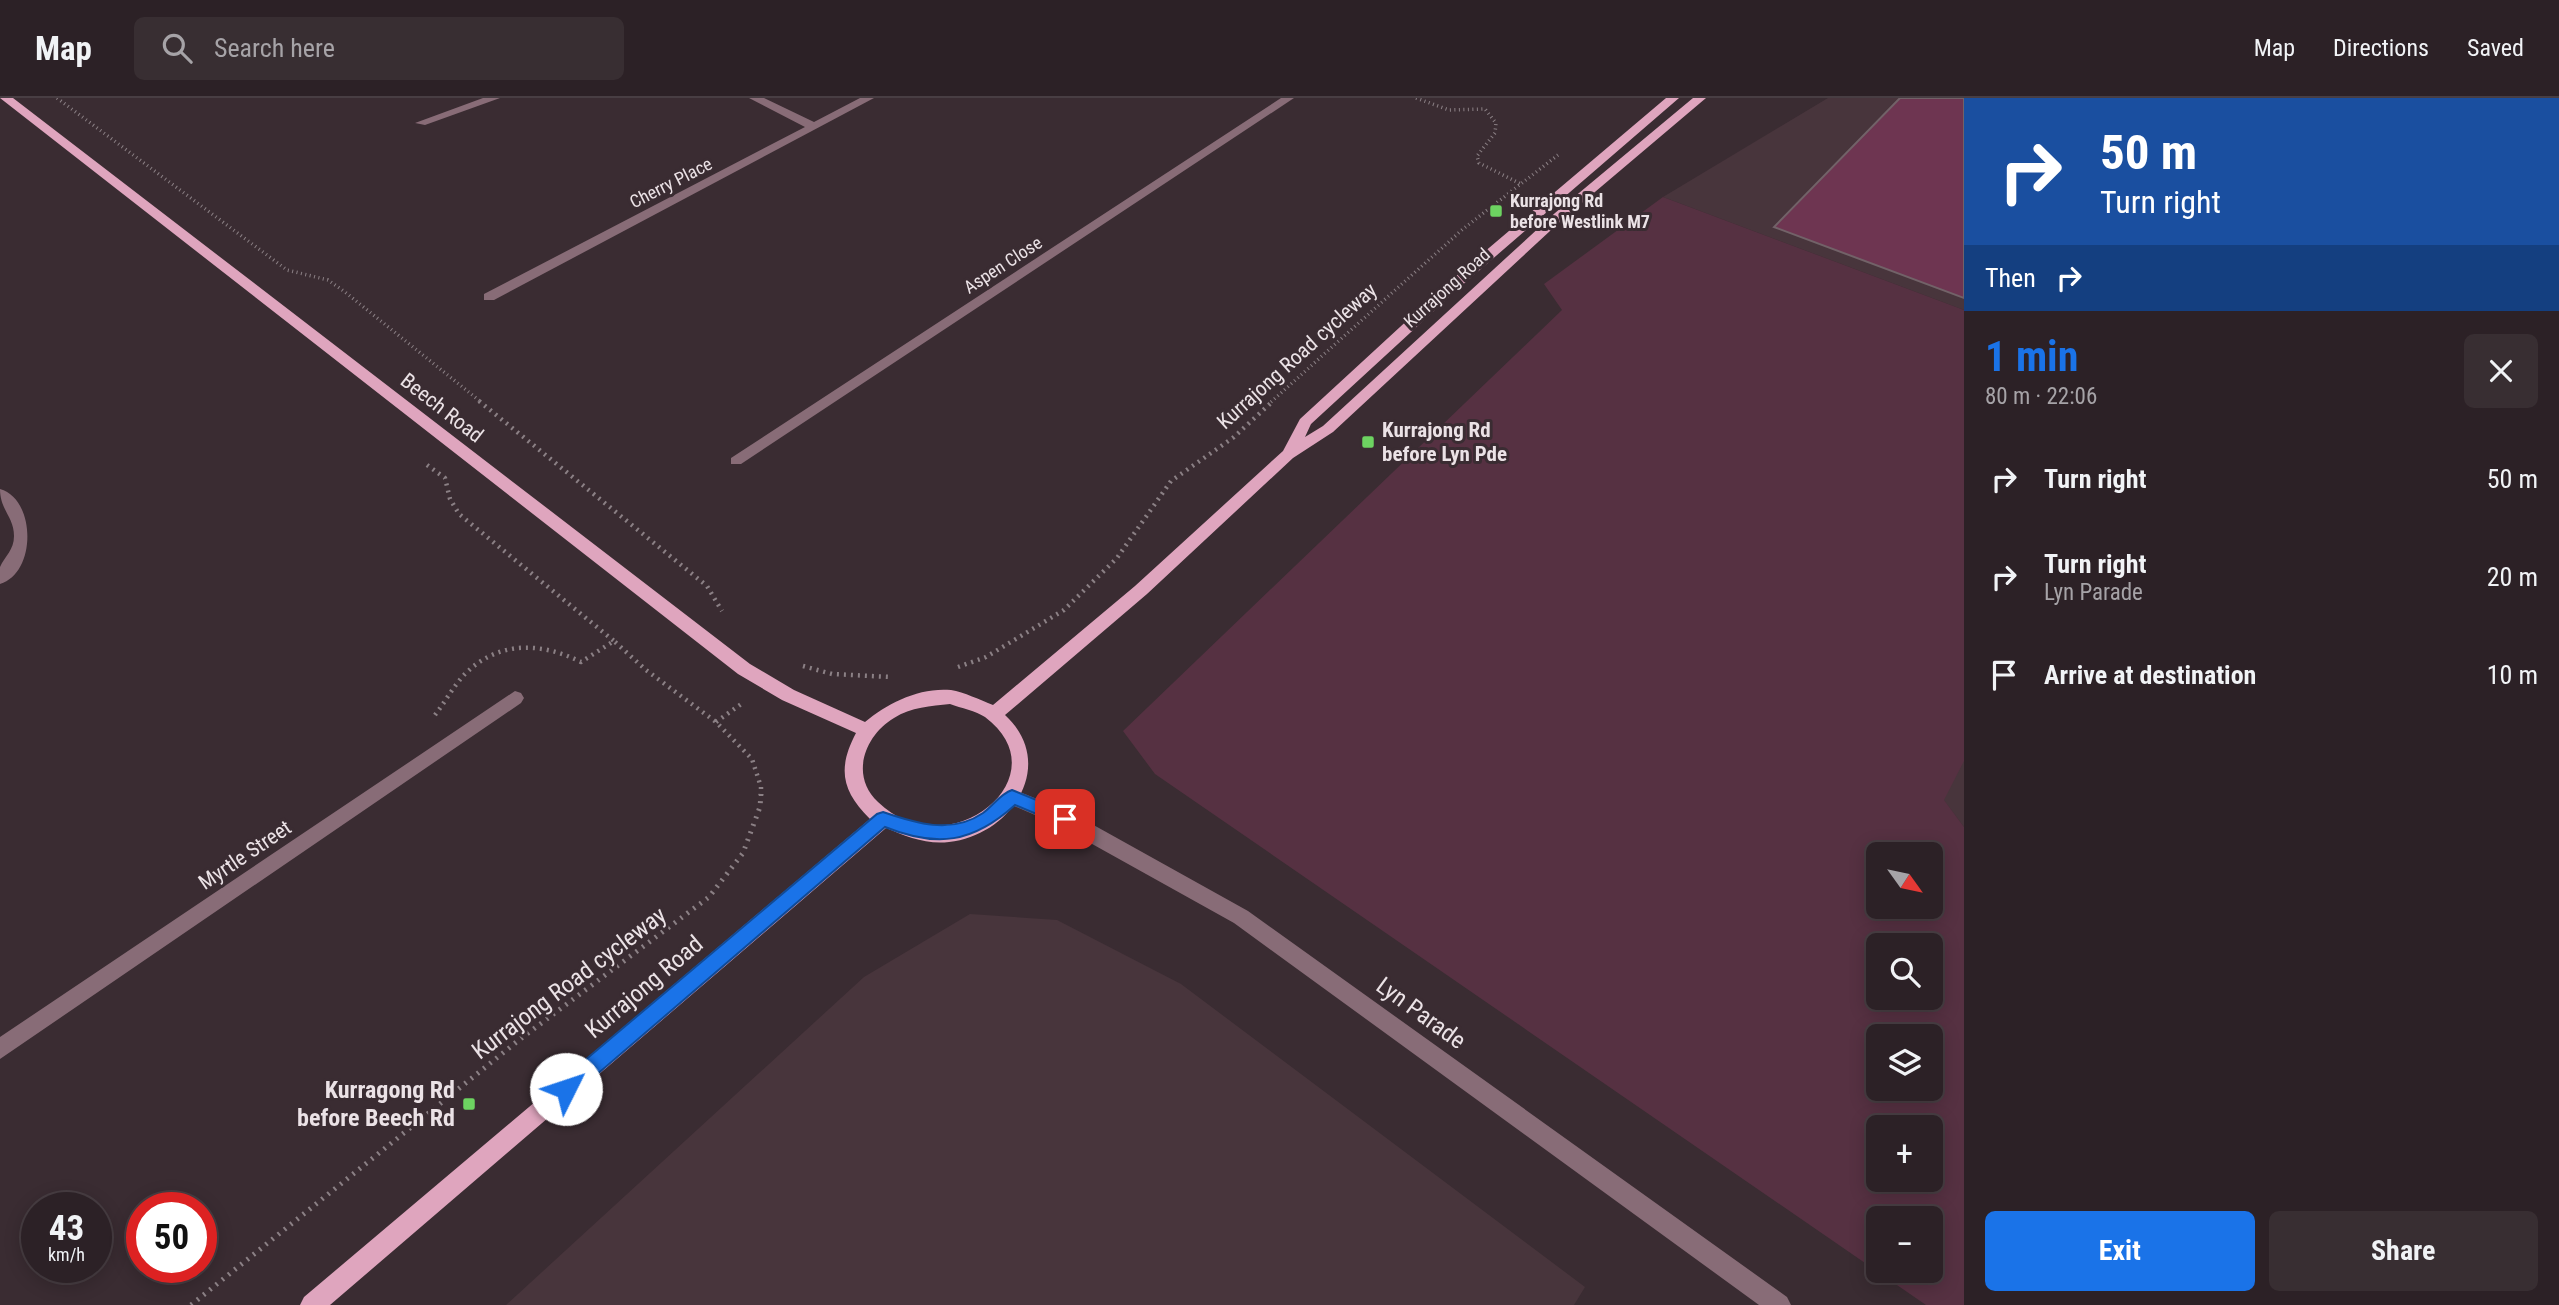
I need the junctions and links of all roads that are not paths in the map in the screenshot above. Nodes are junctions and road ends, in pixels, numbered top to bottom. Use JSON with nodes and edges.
{"nodes":[{"id":1,"x":6,"y":98,"type":"edge"},
{"id":2,"x":494,"y":98,"type":"edge"},
{"id":3,"x":755,"y":98,"type":"edge"},
{"id":4,"x":868,"y":98,"type":"edge"},
{"id":5,"x":1289,"y":98,"type":"edge"},
{"id":6,"x":1673,"y":98,"type":"edge"},
{"id":7,"x":1700,"y":98,"type":"edge"},
{"id":8,"x":421,"y":123,"type":"dead end"},
{"id":9,"x":813,"y":126,"type":"junction"},
{"id":10,"x":488,"y":297,"type":"dead end"},
{"id":11,"x":1288,"y":455,"type":"junction"},
{"id":12,"x":736,"y":461,"type":"dead end"},
{"id":13,"x":0,"y":494,"type":"edge"},
{"id":14,"x":0,"y":578,"type":"edge"},
{"id":15,"x":516,"y":698,"type":"dead end"},
{"id":16,"x":995,"y":713,"type":"junction"},
{"id":17,"x":866,"y":730,"type":"junction"},
{"id":18,"x":1012,"y":797,"type":"junction"},
{"id":19,"x":883,"y":819,"type":"junction"},
{"id":20,"x":0,"y":1049,"type":"edge"},
{"id":21,"x":312,"y":1305,"type":"edge"},
{"id":22,"x":1779,"y":1305,"type":"edge"}],
"edges":[{"from":1,"to":17,"type":"main road","name":"Beech Road"},
{"from":2,"to":8,"type":"street"},
{"from":3,"to":9,"type":"street"},
{"from":4,"to":9,"type":"street","name":"Cherry Place"},
{"from":5,"to":12,"type":"street","name":"Aspen Close"},
{"from":6,"to":11,"type":"main road","name":"Kurrajong Road"},
{"from":7,"to":11,"type":"main road","name":"Kurrajong Road"},
{"from":9,"to":10,"type":"street","name":"Cherry Place"},
{"from":11,"to":16,"type":"main road","name":"Kurrajong Road"},
{"from":13,"to":14,"type":"street"},
{"from":15,"to":20,"type":"street","name":"Myrtle Street"},
{"from":16,"to":17,"type":"main road"},
{"from":16,"to":18,"type":"main road"},
{"from":17,"to":19,"type":"main road"},
{"from":18,"to":19,"type":"main road"},
{"from":18,"to":22,"type":"street","name":"Lyn Parade"},
{"from":19,"to":21,"type":"main road","name":"Kurrajong Road"}]}
